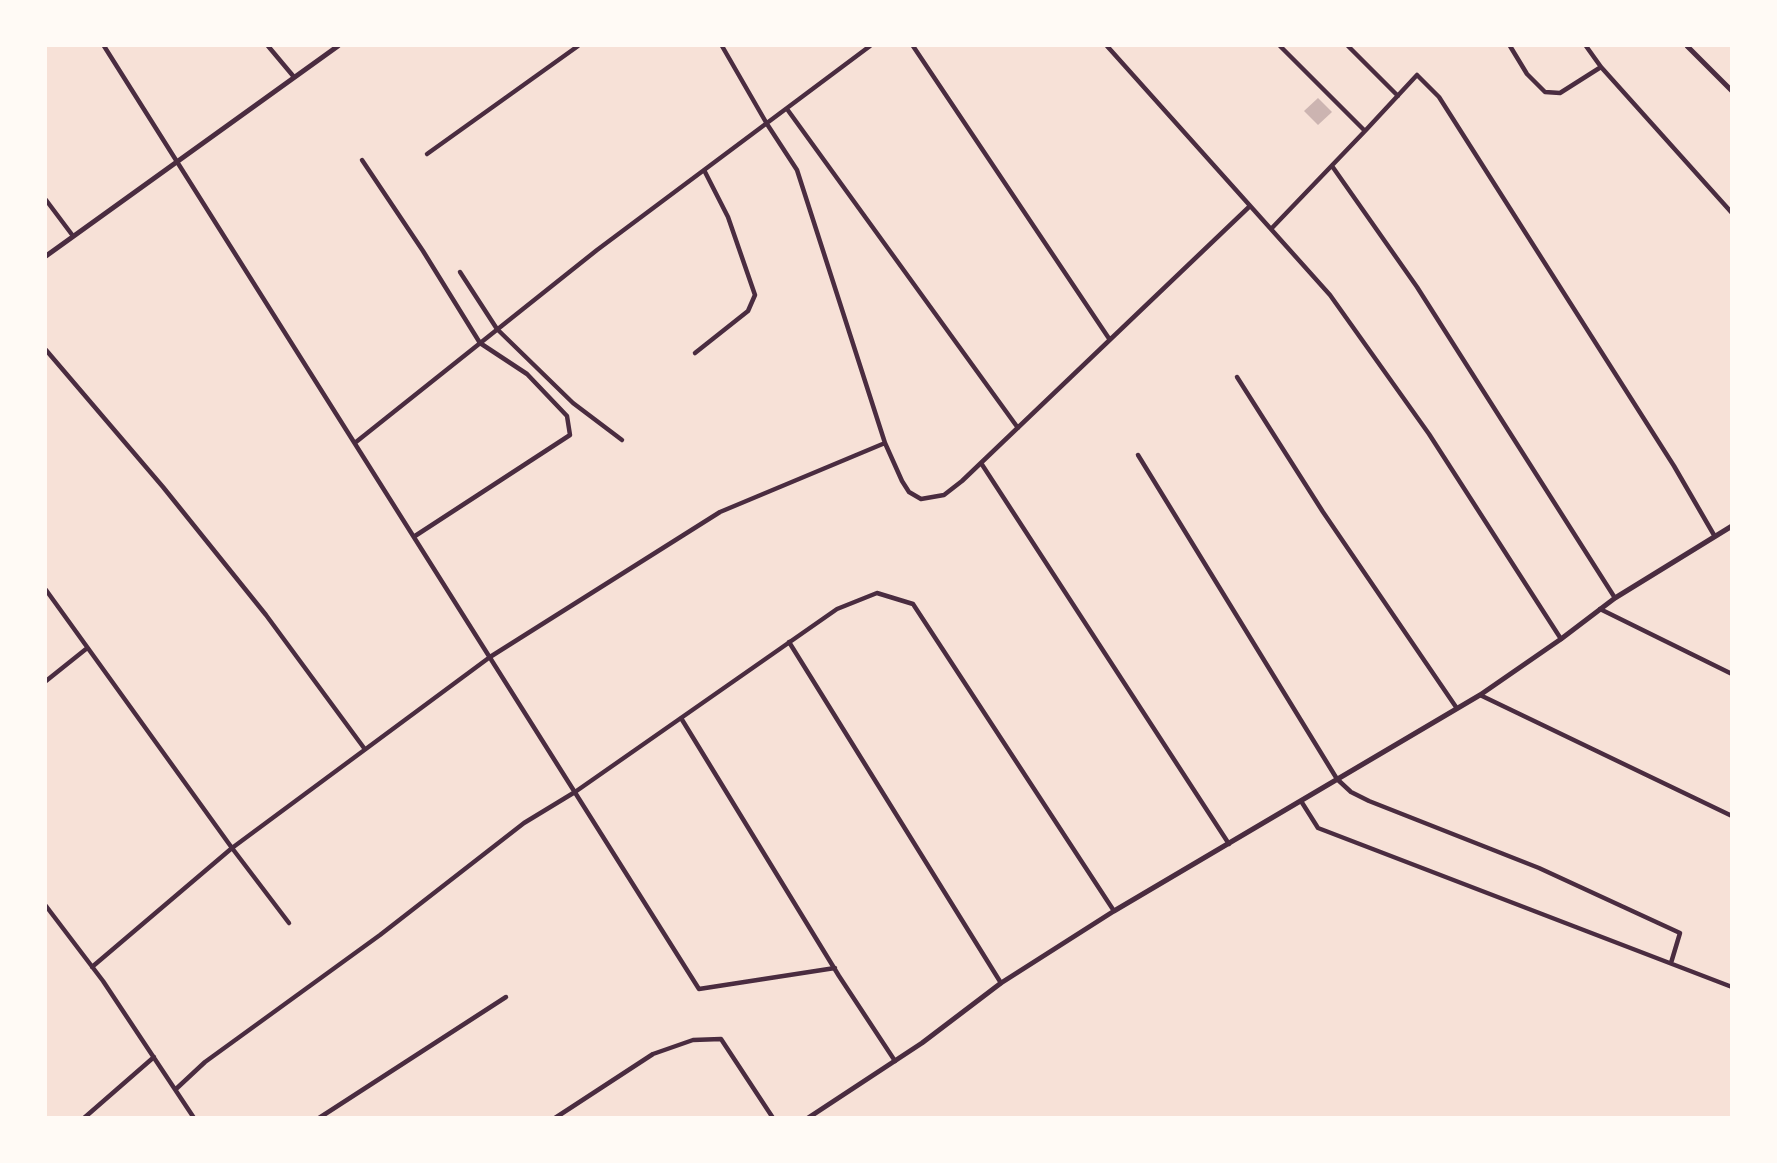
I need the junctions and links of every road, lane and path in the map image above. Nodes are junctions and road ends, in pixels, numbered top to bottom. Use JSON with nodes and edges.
{"nodes":[{"id":1,"x":104,"y":46,"type":"edge"},
{"id":2,"x":268,"y":46,"type":"edge"},
{"id":3,"x":338,"y":46,"type":"edge"},
{"id":4,"x":578,"y":46,"type":"edge"},
{"id":5,"x":722,"y":46,"type":"edge"},
{"id":6,"x":870,"y":46,"type":"edge"},
{"id":7,"x":913,"y":46,"type":"edge"},
{"id":8,"x":1107,"y":46,"type":"edge"},
{"id":9,"x":1280,"y":46,"type":"edge"},
{"id":10,"x":1349,"y":46,"type":"edge"},
{"id":11,"x":1510,"y":46,"type":"edge"},
{"id":12,"x":1586,"y":46,"type":"edge"},
{"id":13,"x":1687,"y":46,"type":"edge"},
{"id":14,"x":1601,"y":67,"type":"junction"},
{"id":15,"x":294,"y":77,"type":"junction"},
{"id":16,"x":1731,"y":91,"type":"edge"},
{"id":17,"x":1398,"y":96,"type":"junction"},
{"id":18,"x":787,"y":109,"type":"junction"},
{"id":19,"x":767,"y":124,"type":"junction"},
{"id":20,"x":1365,"y":131,"type":"junction"},
{"id":21,"x":427,"y":154,"type":"dead end"},
{"id":22,"x":176,"y":160,"type":"junction"},
{"id":23,"x":362,"y":160,"type":"dead end"},
{"id":24,"x":1332,"y":166,"type":"junction"},
{"id":25,"x":704,"y":170,"type":"junction"},
{"id":26,"x":46,"y":200,"type":"edge"},
{"id":27,"x":1250,"y":206,"type":"junction"},
{"id":28,"x":1731,"y":213,"type":"edge"},
{"id":29,"x":1271,"y":229,"type":"junction"},
{"id":30,"x":72,"y":236,"type":"junction"},
{"id":31,"x":46,"y":256,"type":"edge"},
{"id":32,"x":460,"y":272,"type":"dead end"},
{"id":33,"x":497,"y":329,"type":"junction"},
{"id":34,"x":1110,"y":340,"type":"junction"},
{"id":35,"x":480,"y":343,"type":"junction"},
{"id":36,"x":46,"y":350,"type":"edge"},
{"id":37,"x":695,"y":353,"type":"dead end"},
{"id":38,"x":1237,"y":377,"type":"dead end"},
{"id":39,"x":1018,"y":428,"type":"junction"},
{"id":40,"x":622,"y":440,"type":"dead end"},
{"id":41,"x":356,"y":442,"type":"junction"},
{"id":42,"x":885,"y":443,"type":"junction"},
{"id":43,"x":1138,"y":455,"type":"dead end"},
{"id":44,"x":981,"y":463,"type":"junction"},
{"id":45,"x":1731,"y":526,"type":"edge"},
{"id":46,"x":1714,"y":535,"type":"junction"},
{"id":47,"x":415,"y":536,"type":"junction"},
{"id":48,"x":46,"y":590,"type":"edge"},
{"id":49,"x":1615,"y":598,"type":"junction"},
{"id":50,"x":1600,"y":608,"type":"junction"},
{"id":51,"x":1561,"y":639,"type":"junction"},
{"id":52,"x":789,"y":642,"type":"junction"},
{"id":53,"x":86,"y":649,"type":"junction"},
{"id":54,"x":490,"y":657,"type":"junction"},
{"id":55,"x":1731,"y":674,"type":"edge"},
{"id":56,"x":46,"y":681,"type":"edge"},
{"id":57,"x":1480,"y":695,"type":"junction"},
{"id":58,"x":1456,"y":708,"type":"junction"},
{"id":59,"x":681,"y":718,"type":"junction"},
{"id":60,"x":364,"y":748,"type":"junction"},
{"id":61,"x":1337,"y":779,"type":"junction"},
{"id":62,"x":575,"y":792,"type":"junction"},
{"id":63,"x":1300,"y":801,"type":"junction"},
{"id":64,"x":1731,"y":816,"type":"edge"},
{"id":65,"x":1228,"y":844,"type":"junction"},
{"id":66,"x":232,"y":848,"type":"junction"},
{"id":67,"x":46,"y":906,"type":"edge"},
{"id":68,"x":1114,"y":911,"type":"junction"},
{"id":69,"x":289,"y":923,"type":"dead end"},
{"id":70,"x":1671,"y":963,"type":"junction"},
{"id":71,"x":92,"y":967,"type":"junction"},
{"id":72,"x":835,"y":968,"type":"junction"},
{"id":73,"x":1001,"y":982,"type":"junction"},
{"id":74,"x":1731,"y":987,"type":"edge"},
{"id":75,"x":506,"y":998,"type":"dead end"},
{"id":76,"x":154,"y":1057,"type":"junction"},
{"id":77,"x":895,"y":1061,"type":"junction"},
{"id":78,"x":176,"y":1089,"type":"junction"},
{"id":79,"x":84,"y":1118,"type":"edge"},
{"id":80,"x":194,"y":1118,"type":"edge"},
{"id":81,"x":319,"y":1118,"type":"edge"},
{"id":82,"x":555,"y":1118,"type":"edge"},
{"id":83,"x":773,"y":1118,"type":"edge"},
{"id":84,"x":808,"y":1118,"type":"edge"}],
"edges":[{"from":1,"to":22,"type":"street"},
{"from":2,"to":15,"type":"street"},
{"from":3,"to":15,"type":"street"},
{"from":4,"to":21,"type":"street"},
{"from":5,"to":19,"type":"street"},
{"from":6,"to":18,"type":"street"},
{"from":7,"to":34,"type":"street"},
{"from":8,"to":27,"type":"street"},
{"from":9,"to":20,"type":"street"},
{"from":10,"to":17,"type":"street"},
{"from":11,"to":14,"type":"street"},
{"from":12,"to":14,"type":"street"},
{"from":13,"to":16,"type":"street"},
{"from":14,"to":28,"type":"street"},
{"from":15,"to":22,"type":"street"},
{"from":17,"to":20,"type":"street"},
{"from":17,"to":46,"type":"street"},
{"from":18,"to":19,"type":"street"},
{"from":18,"to":39,"type":"street"},
{"from":19,"to":25,"type":"street"},
{"from":19,"to":42,"type":"street"},
{"from":20,"to":24,"type":"street"},
{"from":22,"to":30,"type":"street"},
{"from":22,"to":41,"type":"street"},
{"from":23,"to":35,"type":"street"},
{"from":24,"to":29,"type":"street"},
{"from":24,"to":49,"type":"street"},
{"from":25,"to":33,"type":"street"},
{"from":25,"to":37,"type":"street"},
{"from":26,"to":30,"type":"street"},
{"from":27,"to":29,"type":"street"},
{"from":27,"to":34,"type":"street"},
{"from":29,"to":51,"type":"street"},
{"from":30,"to":31,"type":"street"},
{"from":32,"to":33,"type":"street"},
{"from":33,"to":35,"type":"street"},
{"from":33,"to":40,"type":"street"},
{"from":34,"to":39,"type":"street"},
{"from":35,"to":41,"type":"street"},
{"from":35,"to":47,"type":"street"},
{"from":36,"to":60,"type":"street"},
{"from":38,"to":58,"type":"street"},
{"from":39,"to":44,"type":"street"},
{"from":41,"to":47,"type":"street"},
{"from":42,"to":44,"type":"street"},
{"from":42,"to":54,"type":"street"},
{"from":43,"to":61,"type":"street"},
{"from":44,"to":65,"type":"street"},
{"from":45,"to":46,"type":"street"},
{"from":46,"to":49,"type":"street"},
{"from":47,"to":54,"type":"street"},
{"from":48,"to":53,"type":"street"},
{"from":49,"to":50,"type":"street"},
{"from":50,"to":51,"type":"street"},
{"from":50,"to":55,"type":"street"},
{"from":51,"to":57,"type":"street"},
{"from":52,"to":59,"type":"street"},
{"from":52,"to":68,"type":"street"},
{"from":52,"to":73,"type":"street"},
{"from":53,"to":56,"type":"street"},
{"from":53,"to":66,"type":"street"},
{"from":54,"to":60,"type":"street"},
{"from":54,"to":62,"type":"street"},
{"from":57,"to":58,"type":"street"},
{"from":57,"to":64,"type":"street"},
{"from":58,"to":61,"type":"street"},
{"from":59,"to":62,"type":"street"},
{"from":59,"to":72,"type":"street"},
{"from":60,"to":66,"type":"street"},
{"from":61,"to":63,"type":"street"},
{"from":61,"to":70,"type":"street"},
{"from":62,"to":72,"type":"street"},
{"from":62,"to":78,"type":"street"},
{"from":63,"to":65,"type":"street"},
{"from":63,"to":70,"type":"street"},
{"from":65,"to":68,"type":"street"},
{"from":66,"to":69,"type":"street"},
{"from":66,"to":71,"type":"street"},
{"from":67,"to":71,"type":"street"},
{"from":68,"to":73,"type":"street"},
{"from":70,"to":74,"type":"street"},
{"from":71,"to":76,"type":"street"},
{"from":72,"to":77,"type":"street"},
{"from":73,"to":77,"type":"street"},
{"from":75,"to":81,"type":"street"},
{"from":76,"to":78,"type":"street"},
{"from":76,"to":79,"type":"street"},
{"from":77,"to":84,"type":"street"},
{"from":78,"to":80,"type":"street"},
{"from":82,"to":83,"type":"street"}]}
